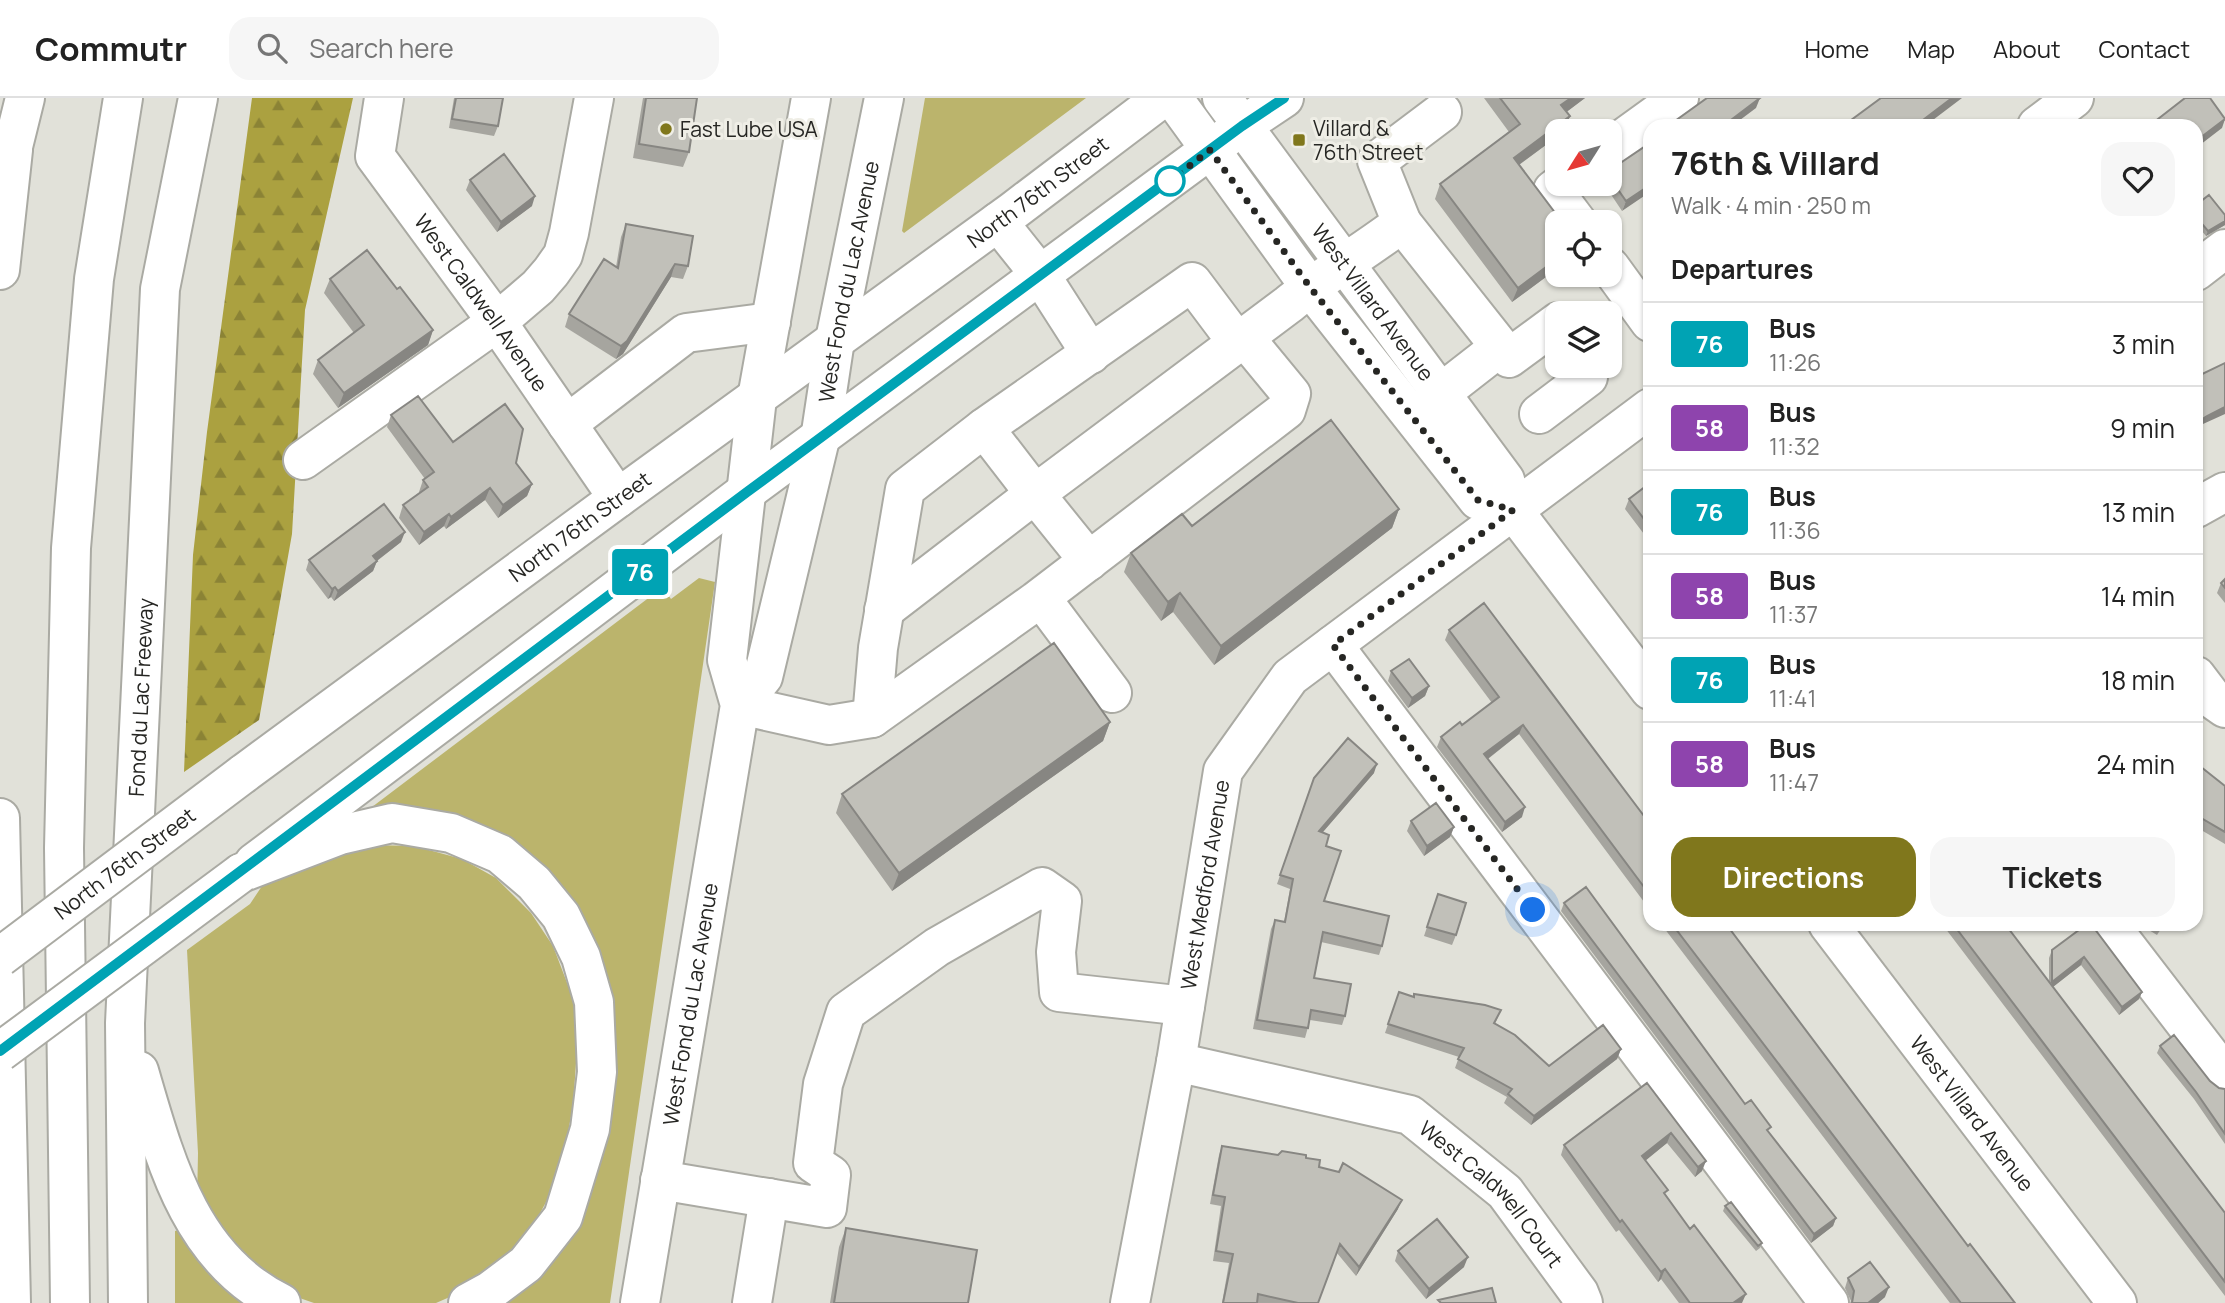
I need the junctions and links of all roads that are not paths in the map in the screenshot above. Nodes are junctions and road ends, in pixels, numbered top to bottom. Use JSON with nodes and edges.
{"nodes":[{"id":1,"x":25,"y":98,"type":"edge"},
{"id":2,"x":123,"y":98,"type":"edge"},
{"id":3,"x":198,"y":98,"type":"edge"},
{"id":4,"x":384,"y":98,"type":"edge"},
{"id":5,"x":594,"y":98,"type":"edge"},
{"id":6,"x":811,"y":98,"type":"edge"},
{"id":7,"x":884,"y":98,"type":"edge"},
{"id":8,"x":1162,"y":98,"type":"edge"},
{"id":9,"x":1172,"y":98,"type":"edge"},
{"id":10,"x":1283,"y":98,"type":"edge"},
{"id":11,"x":1679,"y":98,"type":"edge"},
{"id":12,"x":2074,"y":98,"type":"edge"},
{"id":13,"x":1232,"y":112,"type":"edge"},
{"id":14,"x":1442,"y":112,"type":"dead end"},
{"id":15,"x":1650,"y":119,"type":"edge"},
{"id":16,"x":2046,"y":119,"type":"edge"},
{"id":17,"x":1643,"y":124,"type":"edge"},
{"id":18,"x":1622,"y":139,"type":"edge"},
{"id":19,"x":13,"y":150,"type":"junction"},
{"id":20,"x":1210,"y":150,"type":"junction"},
{"id":21,"x":0,"y":194,"type":"edge"},
{"id":22,"x":998,"y":222,"type":"junction"},
{"id":23,"x":1402,"y":223,"type":"junction"},
{"id":24,"x":2225,"y":249,"type":"edge"},
{"id":25,"x":1347,"y":264,"type":"junction"},
{"id":26,"x":2203,"y":266,"type":"edge"},
{"id":27,"x":0,"y":270,"type":"edge"},
{"id":28,"x":1041,"y":276,"type":"junction"},
{"id":29,"x":1622,"y":284,"type":"edge"},
{"id":30,"x":1310,"y":287,"type":"junction"},
{"id":31,"x":1643,"y":312,"type":"edge"},
{"id":32,"x":497,"y":322,"type":"junction"},
{"id":33,"x":771,"y":322,"type":"junction"},
{"id":34,"x":1545,"y":333,"type":"edge"},
{"id":35,"x":835,"y":340,"type":"junction"},
{"id":36,"x":1241,"y":340,"type":"junction"},
{"id":37,"x":1500,"y":346,"type":"junction"},
{"id":38,"x":1091,"y":354,"type":"junction"},
{"id":39,"x":1587,"y":378,"type":"edge"},
{"id":40,"x":1441,"y":393,"type":"junction"},
{"id":41,"x":757,"y":398,"type":"junction"},
{"id":42,"x":1643,"y":413,"type":"edge"},
{"id":43,"x":1539,"y":414,"type":"dead end"},
{"id":44,"x":567,"y":424,"type":"junction"},
{"id":45,"x":985,"y":428,"type":"junction"},
{"id":46,"x":820,"y":439,"type":"junction"},
{"id":47,"x":303,"y":460,"type":"dead end"},
{"id":48,"x":747,"y":492,"type":"junction"},
{"id":49,"x":2225,"y":492,"type":"edge"},
{"id":50,"x":1035,"y":494,"type":"junction"},
{"id":51,"x":618,"y":498,"type":"junction"},
{"id":52,"x":2203,"y":504,"type":"edge"},
{"id":53,"x":1513,"y":510,"type":"junction"},
{"id":54,"x":1089,"y":561,"type":"junction"},
{"id":55,"x":1041,"y":598,"type":"junction"},
{"id":56,"x":884,"y":610,"type":"junction"},
{"id":57,"x":1333,"y":645,"type":"junction"},
{"id":58,"x":1643,"y":681,"type":"edge"},
{"id":59,"x":2203,"y":685,"type":"edge"},
{"id":60,"x":1112,"y":693,"type":"dead end"},
{"id":61,"x":740,"y":705,"type":"junction"},
{"id":62,"x":2225,"y":708,"type":"edge"},
{"id":63,"x":872,"y":718,"type":"junction"},
{"id":64,"x":0,"y":818,"type":"edge"},
{"id":65,"x":241,"y":873,"type":"junction"},
{"id":66,"x":1833,"y":931,"type":"edge"},
{"id":67,"x":2114,"y":931,"type":"edge"},
{"id":68,"x":0,"y":957,"type":"edge"},
{"id":69,"x":1185,"y":1006,"type":"junction"},
{"id":70,"x":125,"y":1023,"type":"junction"},
{"id":71,"x":0,"y":1052,"type":"edge"},
{"id":72,"x":1176,"y":1062,"type":"junction"},
{"id":73,"x":2225,"y":1075,"type":"edge"},
{"id":74,"x":660,"y":1180,"type":"junction"},
{"id":75,"x":769,"y":1198,"type":"junction"},
{"id":76,"x":10,"y":1303,"type":"edge"},
{"id":77,"x":70,"y":1303,"type":"edge"},
{"id":78,"x":128,"y":1303,"type":"edge"},
{"id":79,"x":281,"y":1303,"type":"edge"},
{"id":80,"x":468,"y":1303,"type":"edge"},
{"id":81,"x":640,"y":1303,"type":"edge"},
{"id":82,"x":752,"y":1303,"type":"edge"},
{"id":83,"x":1130,"y":1303,"type":"edge"},
{"id":84,"x":1583,"y":1303,"type":"edge"},
{"id":85,"x":1829,"y":1303,"type":"edge"},
{"id":86,"x":2117,"y":1303,"type":"edge"}],
"edges":[{"from":1,"to":19,"type":"main road"},
{"from":2,"to":77,"type":"main road"},
{"from":3,"to":70,"type":"main road","name":"Fond du Lac Freeway"},
{"from":4,"to":32,"type":"main road","name":"West Caldwell Avenue"},
{"from":5,"to":32,"type":"main road"},
{"from":6,"to":33,"type":"main road","name":"West Fond du Lac Avenue"},
{"from":7,"to":35,"type":"main road","name":"West Fond du Lac Avenue"},
{"from":8,"to":22,"type":"main road","name":"North 76th Street"},
{"from":9,"to":20,"type":"main road","name":"West Villard Avenue"},
{"from":10,"to":13,"type":"main road"},
{"from":11,"to":15,"type":"main road"},
{"from":12,"to":16,"type":"main road"},
{"from":13,"to":20,"type":"main road"},
{"from":13,"to":25,"type":"main road","name":"West Villard Avenue"},
{"from":14,"to":23,"type":"main road"},
{"from":17,"to":18,"type":"main road"},
{"from":19,"to":21,"type":"main road"},
{"from":19,"to":27,"type":"main road"},
{"from":20,"to":28,"type":"main road"},
{"from":20,"to":30,"type":"main road","name":"West Villard Avenue"},
{"from":22,"to":28,"type":"main road"},
{"from":22,"to":35,"type":"main road","name":"North 76th Street"},
{"from":23,"to":25,"type":"main road"},
{"from":23,"to":37,"type":"main road"},
{"from":24,"to":26,"type":"main road"},
{"from":25,"to":30,"type":"main road"},
{"from":25,"to":40,"type":"main road","name":"West Villard Avenue"},
{"from":28,"to":38,"type":"main road"},
{"from":28,"to":46,"type":"main road"},
{"from":29,"to":31,"type":"main road"},
{"from":30,"to":36,"type":"main road"},
{"from":30,"to":53,"type":"main road","name":"West Villard Avenue"},
{"from":32,"to":44,"type":"main road","name":"West Caldwell Avenue"},
{"from":32,"to":47,"type":"main road"},
{"from":33,"to":41,"type":"main road","name":"West Fond du Lac Avenue"},
{"from":33,"to":44,"type":"main road"},
{"from":34,"to":37,"type":"main road"},
{"from":35,"to":41,"type":"main road","name":"North 76th Street"},
{"from":35,"to":46,"type":"main road","name":"West Fond du Lac Avenue"},
{"from":36,"to":38,"type":"main road"},
{"from":36,"to":50,"type":"main road"},
{"from":36,"to":54,"type":"main road"},
{"from":37,"to":40,"type":"main road"},
{"from":38,"to":45,"type":"main road"},
{"from":39,"to":43,"type":"main road"},
{"from":40,"to":53,"type":"main road","name":"West Villard Avenue"},
{"from":41,"to":48,"type":"main road","name":"West Fond du Lac Avenue"},
{"from":41,"to":51,"type":"main road","name":"North 76th Street"},
{"from":42,"to":53,"type":"main road","name":"West Medford Avenue"},
{"from":44,"to":51,"type":"main road","name":"West Caldwell Avenue"},
{"from":45,"to":50,"type":"main road"},
{"from":45,"to":56,"type":"main road"},
{"from":46,"to":48,"type":"main road"},
{"from":46,"to":61,"type":"main road","name":"West Fond du Lac Avenue"},
{"from":48,"to":61,"type":"main road","name":"West Fond du Lac Avenue"},
{"from":48,"to":65,"type":"main road"},
{"from":49,"to":52,"type":"main road"},
{"from":50,"to":54,"type":"main road"},
{"from":50,"to":56,"type":"main road"},
{"from":51,"to":68,"type":"main road","name":"North 76th Street","bridge":true},
{"from":53,"to":57,"type":"main road","name":"West Medford Avenue"},
{"from":53,"to":58,"type":"main road","name":"West Villard Avenue"},
{"from":54,"to":55,"type":"main road"},
{"from":55,"to":60,"type":"main road"},
{"from":55,"to":63,"type":"main road"},
{"from":56,"to":63,"type":"main road"},
{"from":57,"to":69,"type":"main road","name":"West Medford Avenue"},
{"from":57,"to":85,"type":"main road"},
{"from":59,"to":62,"type":"main road"},
{"from":61,"to":63,"type":"main road"},
{"from":61,"to":74,"type":"main road","name":"West Fond du Lac Avenue"},
{"from":64,"to":76,"type":"main road"},
{"from":65,"to":71,"type":"main road","bridge":true},
{"from":65,"to":80,"type":"main road"},
{"from":66,"to":86,"type":"main road","name":"West Villard Avenue"},
{"from":67,"to":73,"type":"main road"},
{"from":69,"to":72,"type":"main road","name":"West Medford Avenue"},
{"from":69,"to":75,"type":"main road"},
{"from":70,"to":78,"type":"main road","name":"Fond du Lac Freeway"},
{"from":70,"to":79,"type":"main road"},
{"from":72,"to":83,"type":"main road","name":"West Medford Avenue"},
{"from":72,"to":84,"type":"main road","name":"West Caldwell Court"},
{"from":74,"to":75,"type":"main road"},
{"from":74,"to":81,"type":"main road","name":"West Fond du Lac Avenue"},
{"from":75,"to":82,"type":"main road"}]}
